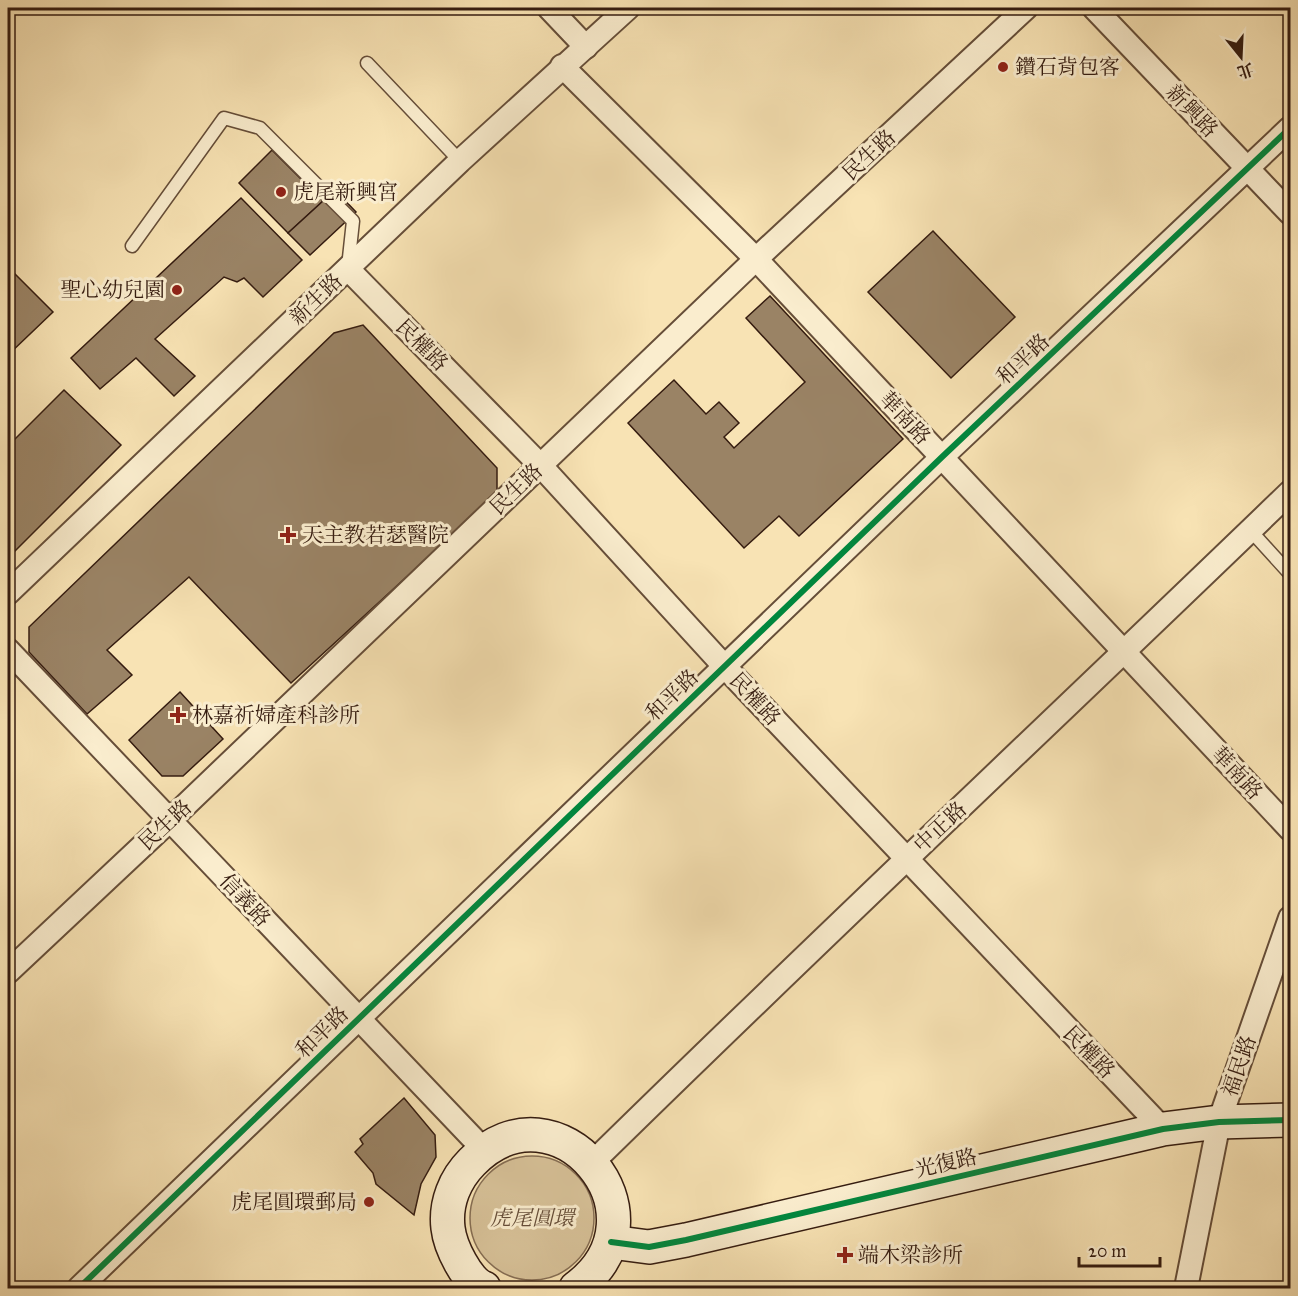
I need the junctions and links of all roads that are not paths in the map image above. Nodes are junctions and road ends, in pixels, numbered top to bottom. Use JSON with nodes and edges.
{"nodes":[{"id":1,"x":549,"y":8,"type":"edge"},
{"id":2,"x":627,"y":8,"type":"edge"},
{"id":3,"x":1026,"y":8,"type":"edge"},
{"id":4,"x":1094,"y":8,"type":"edge"},
{"id":5,"x":586,"y":47,"type":"junction"},
{"id":6,"x":368,"y":63,"type":"dead end"},
{"id":7,"x":562,"y":66,"type":"junction"},
{"id":8,"x":1290,"y":128,"type":"edge"},
{"id":9,"x":460,"y":161,"type":"junction"},
{"id":10,"x":1248,"y":170,"type":"junction"},
{"id":11,"x":1290,"y":213,"type":"edge"},
{"id":12,"x":132,"y":246,"type":"dead end"},
{"id":13,"x":756,"y":259,"type":"junction"},
{"id":14,"x":348,"y":269,"type":"junction"},
{"id":15,"x":942,"y":457,"type":"junction"},
{"id":16,"x":541,"y":466,"type":"junction"},
{"id":17,"x":1290,"y":492,"type":"edge"},
{"id":18,"x":1251,"y":531,"type":"junction"},
{"id":19,"x":1290,"y":574,"type":"edge"},
{"id":20,"x":8,"y":593,"type":"edge"},
{"id":21,"x":8,"y":650,"type":"edge"},
{"id":22,"x":1124,"y":654,"type":"junction"},
{"id":23,"x":725,"y":667,"type":"junction"},
{"id":24,"x":170,"y":820,"type":"junction"},
{"id":25,"x":1290,"y":829,"type":"edge"},
{"id":26,"x":906,"y":859,"type":"junction"},
{"id":27,"x":1290,"y":918,"type":"edge"},
{"id":28,"x":8,"y":972,"type":"edge"},
{"id":29,"x":359,"y":1019,"type":"junction"},
{"id":30,"x":1290,"y":1120,"type":"edge"},
{"id":31,"x":1219,"y":1122,"type":"junction"},
{"id":32,"x":1163,"y":1129,"type":"junction"},
{"id":33,"x":484,"y":1150,"type":"junction"},
{"id":34,"x":592,"y":1163,"type":"junction"},
{"id":35,"x":611,"y":1242,"type":"junction"},
{"id":36,"x":79,"y":1288,"type":"edge"},
{"id":37,"x":474,"y":1288,"type":"edge"},
{"id":38,"x":576,"y":1288,"type":"edge"},
{"id":39,"x":1186,"y":1288,"type":"edge"}],
"edges":[{"from":1,"to":5,"type":"street"},
{"from":2,"to":5,"type":"street","name":"新生路"},
{"from":3,"to":13,"type":"street","name":"民生路"},
{"from":4,"to":10,"type":"street","name":"新興路"},
{"from":5,"to":7,"type":"street","name":"新生路"},
{"from":6,"to":9,"type":"lane"},
{"from":7,"to":9,"type":"street","name":"新生路"},
{"from":7,"to":13,"type":"street","name":"華南路"},
{"from":8,"to":10,"type":"street","name":"和平路"},
{"from":9,"to":14,"type":"street","name":"新生路"},
{"from":10,"to":11,"type":"street","name":"新興路"},
{"from":10,"to":15,"type":"street","name":"和平路"},
{"from":12,"to":14,"type":"lane"},
{"from":13,"to":15,"type":"street","name":"華南路"},
{"from":13,"to":16,"type":"street","name":"民生路"},
{"from":14,"to":16,"type":"street","name":"民權路"},
{"from":14,"to":20,"type":"street","name":"新生路"},
{"from":15,"to":22,"type":"street","name":"華南路"},
{"from":15,"to":23,"type":"street","name":"和平路"},
{"from":16,"to":23,"type":"street","name":"民權路"},
{"from":16,"to":24,"type":"street","name":"民生路"},
{"from":17,"to":18,"type":"street","name":"中正路"},
{"from":18,"to":19,"type":"lane"},
{"from":18,"to":22,"type":"street","name":"中正路"},
{"from":21,"to":24,"type":"street","name":"信義路"},
{"from":22,"to":25,"type":"street","name":"華南路"},
{"from":22,"to":26,"type":"street","name":"中正路"},
{"from":23,"to":26,"type":"street","name":"民權路"},
{"from":23,"to":29,"type":"street","name":"和平路"},
{"from":24,"to":28,"type":"street","name":"民生路"},
{"from":24,"to":29,"type":"street","name":"信義路"},
{"from":26,"to":32,"type":"street","name":"民權路"},
{"from":26,"to":34,"type":"street","name":"中正路"},
{"from":27,"to":31,"type":"street","name":"福民路"},
{"from":29,"to":33,"type":"street","name":"信義路"},
{"from":29,"to":36,"type":"street","name":"和平路"},
{"from":30,"to":31,"type":"street","name":"光復路"},
{"from":31,"to":32,"type":"street","name":"光復路"},
{"from":31,"to":39,"type":"street","name":"福民路"},
{"from":32,"to":35,"type":"street","name":"光復路"},
{"from":33,"to":34,"type":"street"},
{"from":33,"to":37,"type":"street"},
{"from":34,"to":35,"type":"street"},
{"from":35,"to":38,"type":"street"}]}
